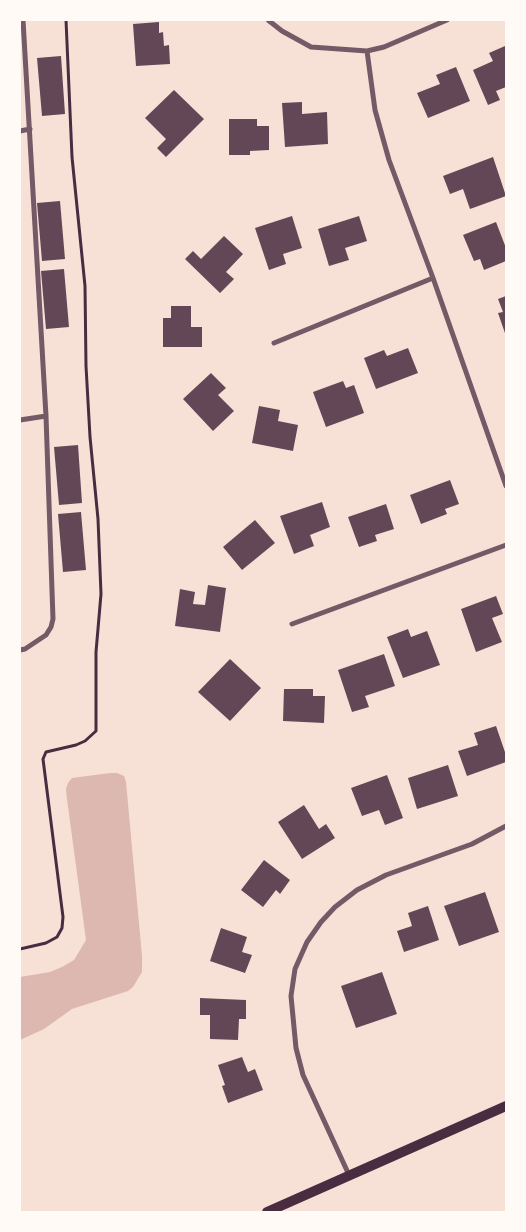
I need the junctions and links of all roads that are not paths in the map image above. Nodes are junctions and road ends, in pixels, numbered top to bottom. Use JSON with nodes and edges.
{"nodes":[{"id":1,"x":23,"y":20,"type":"edge"},
{"id":2,"x":268,"y":20,"type":"edge"},
{"id":3,"x":447,"y":20,"type":"edge"},
{"id":4,"x":366,"y":51,"type":"junction"},
{"id":5,"x":30,"y":129,"type":"junction"},
{"id":6,"x":20,"y":131,"type":"edge"},
{"id":7,"x":433,"y":278,"type":"junction"},
{"id":8,"x":274,"y":343,"type":"dead end"},
{"id":9,"x":46,"y":416,"type":"junction"},
{"id":10,"x":20,"y":420,"type":"edge"},
{"id":11,"x":506,"y":486,"type":"edge"},
{"id":12,"x":506,"y":545,"type":"edge"},
{"id":13,"x":292,"y":624,"type":"dead end"},
{"id":14,"x":20,"y":650,"type":"edge"},
{"id":15,"x":506,"y":826,"type":"edge"},
{"id":16,"x":506,"y":1106,"type":"edge"},
{"id":17,"x":349,"y":1175,"type":"junction"},
{"id":18,"x":267,"y":1212,"type":"edge"}],
"edges":[{"from":1,"to":5,"type":"street"},
{"from":2,"to":4,"type":"street"},
{"from":3,"to":4,"type":"street"},
{"from":4,"to":7,"type":"street"},
{"from":5,"to":6,"type":"street"},
{"from":5,"to":9,"type":"street"},
{"from":7,"to":8,"type":"street"},
{"from":7,"to":11,"type":"street"},
{"from":9,"to":10,"type":"street"},
{"from":9,"to":14,"type":"street"},
{"from":12,"to":13,"type":"street"},
{"from":15,"to":17,"type":"street"},
{"from":16,"to":17,"type":"main road"},
{"from":17,"to":18,"type":"main road"}]}
